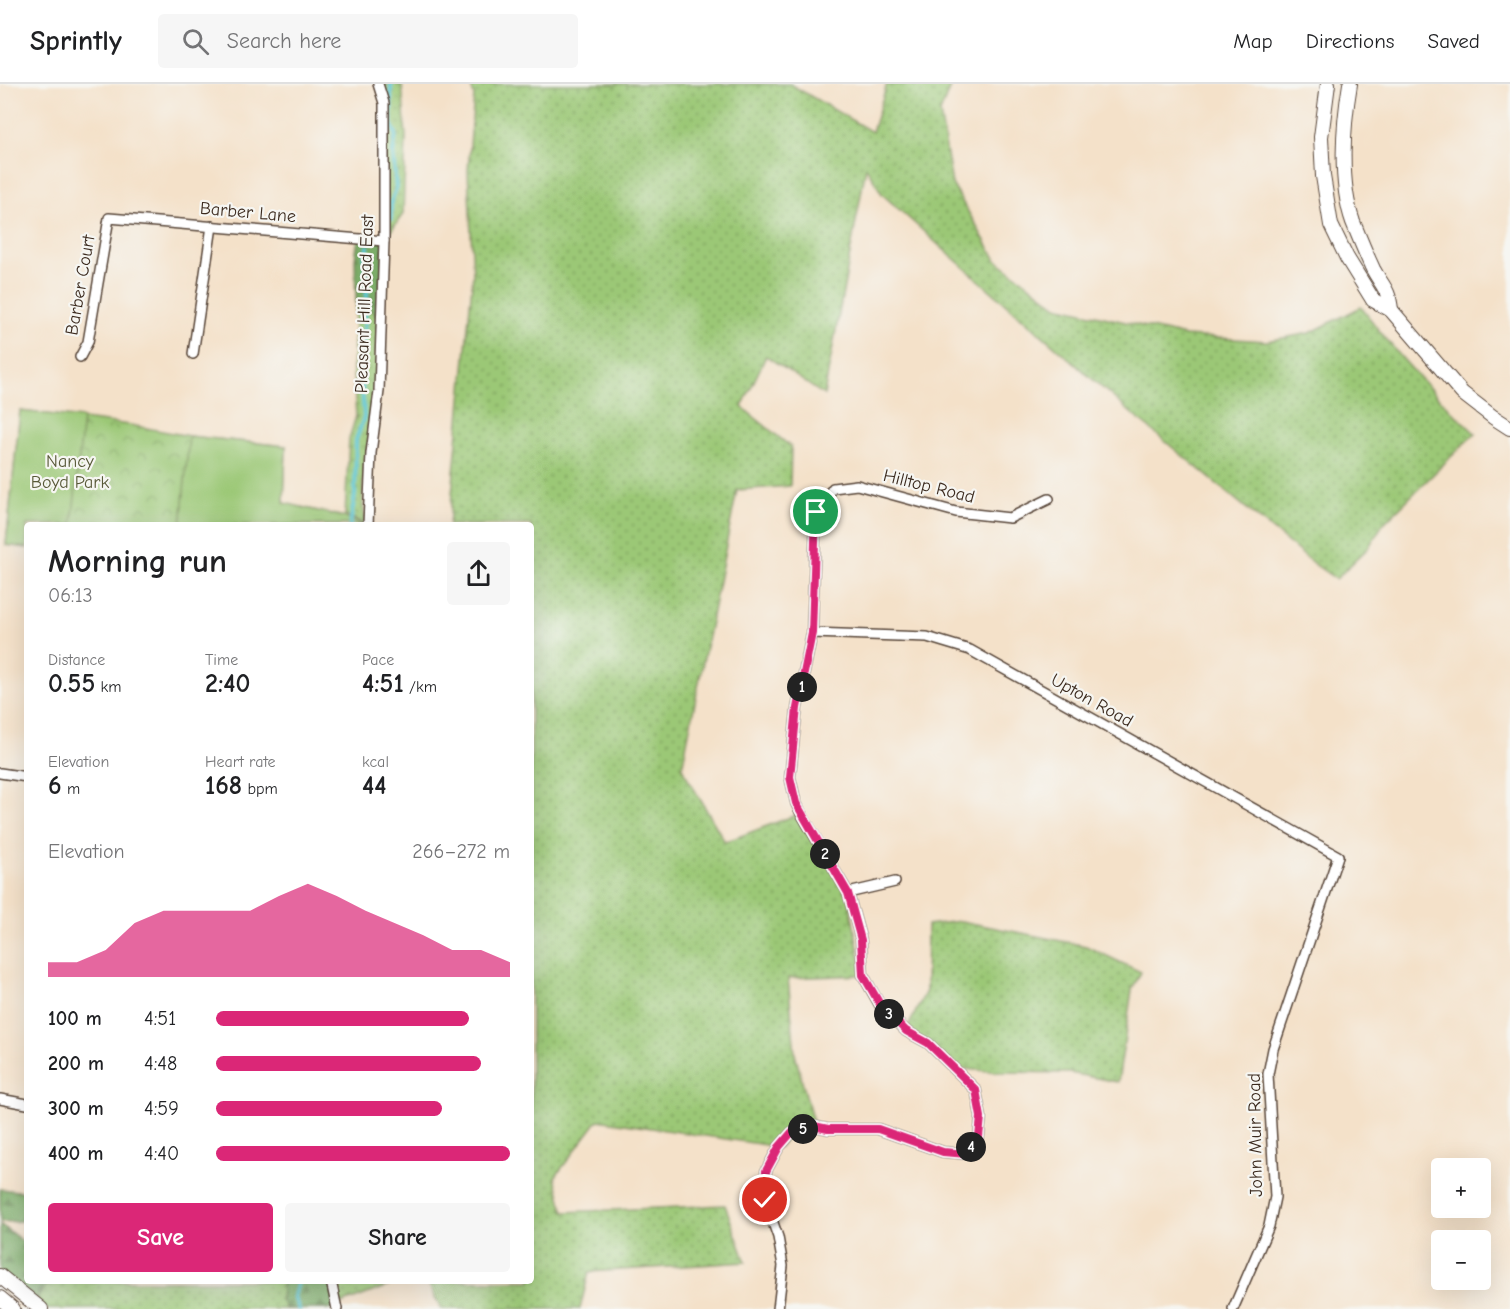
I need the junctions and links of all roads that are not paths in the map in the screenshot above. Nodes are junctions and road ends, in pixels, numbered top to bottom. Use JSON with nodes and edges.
{"nodes":[{"id":1,"x":378,"y":84,"type":"edge"},
{"id":2,"x":1328,"y":84,"type":"edge"},
{"id":3,"x":1350,"y":84,"type":"edge"},
{"id":4,"x":109,"y":218,"type":"joint"},
{"id":5,"x":212,"y":226,"type":"junction"},
{"id":6,"x":384,"y":241,"type":"junction"},
{"id":7,"x":1390,"y":310,"type":"junction"},
{"id":8,"x":193,"y":354,"type":"dead end"},
{"id":9,"x":80,"y":357,"type":"dead end"},
{"id":10,"x":1510,"y":428,"type":"edge"},
{"id":11,"x":1049,"y":499,"type":"dead end"},
{"id":12,"x":368,"y":522,"type":"edge"},
{"id":13,"x":812,"y":633,"type":"junction"},
{"id":14,"x":0,"y":773,"type":"edge"},
{"id":15,"x":24,"y":777,"type":"edge"},
{"id":16,"x":1338,"y":856,"type":"joint"},
{"id":17,"x":895,"y":882,"type":"dead end"},
{"id":18,"x":848,"y":893,"type":"junction"},
{"id":19,"x":0,"y":1099,"type":"edge"},
{"id":20,"x":24,"y":1103,"type":"edge"},
{"id":21,"x":0,"y":1276,"type":"edge"},
{"id":22,"x":332,"y":1284,"type":"edge"},
{"id":23,"x":0,"y":1298,"type":"edge"},
{"id":24,"x":13,"y":1309,"type":"edge"},
{"id":25,"x":40,"y":1309,"type":"edge"},
{"id":26,"x":337,"y":1309,"type":"edge"},
{"id":27,"x":778,"y":1309,"type":"edge"},
{"id":28,"x":1233,"y":1309,"type":"edge"}],
"edges":[{"from":1,"to":6,"type":"street","name":"Pleasant Hill Road East"},
{"from":2,"to":7,"type":"street"},
{"from":3,"to":7,"type":"street"},
{"from":4,"to":5,"type":"street","name":"Barber Lane"},
{"from":4,"to":9,"type":"street","name":"Barber Court"},
{"from":5,"to":6,"type":"street","name":"Barber Lane"},
{"from":5,"to":8,"type":"street"},
{"from":6,"to":12,"type":"street","name":"Pleasant Hill Road East"},
{"from":7,"to":10,"type":"street"},
{"from":11,"to":13,"type":"street","name":"Hilltop Road"},
{"from":13,"to":16,"type":"street","name":"Upton Road"},
{"from":13,"to":18,"type":"street"},
{"from":14,"to":15,"type":"street"},
{"from":16,"to":28,"type":"street","name":"John Muir Road"},
{"from":17,"to":18,"type":"street"},
{"from":18,"to":27,"type":"street"},
{"from":19,"to":20,"type":"street"},
{"from":21,"to":25,"type":"street"},
{"from":22,"to":26,"type":"street"},
{"from":23,"to":24,"type":"street"}]}
